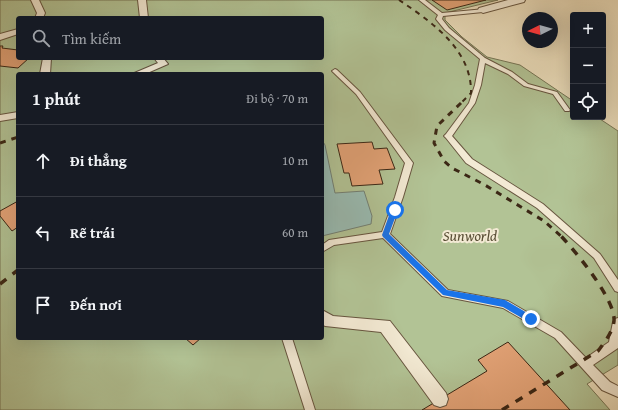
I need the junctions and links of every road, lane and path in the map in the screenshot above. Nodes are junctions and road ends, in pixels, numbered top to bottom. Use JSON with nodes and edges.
{"nodes":[{"id":1,"x":35,"y":0,"type":"edge"},
{"id":2,"x":142,"y":0,"type":"edge"},
{"id":3,"x":422,"y":0,"type":"edge"},
{"id":4,"x":516,"y":0,"type":"edge"},
{"id":5,"x":483,"y":10,"type":"joint"},
{"id":6,"x":441,"y":14,"type":"junction"},
{"id":7,"x":40,"y":16,"type":"edge"},
{"id":8,"x":144,"y":16,"type":"edge"},
{"id":9,"x":16,"y":32,"type":"edge"},
{"id":10,"x":0,"y":37,"type":"edge"},
{"id":11,"x":483,"y":59,"type":"junction"},
{"id":12,"x":47,"y":60,"type":"edge"},
{"id":13,"x":160,"y":60,"type":"edge"},
{"id":14,"x":336,"y":71,"type":"dead end"},
{"id":15,"x":45,"y":72,"type":"edge"},
{"id":16,"x":142,"y":72,"type":"edge"},
{"id":17,"x":567,"y":110,"type":"dead end"},
{"id":18,"x":16,"y":115,"type":"edge"},
{"id":19,"x":0,"y":118,"type":"edge"},
{"id":20,"x":385,"y":235,"type":"junction"},
{"id":21,"x":324,"y":248,"type":"edge"},
{"id":22,"x":618,"y":288,"type":"edge"},
{"id":23,"x":324,"y":318,"type":"edge"},
{"id":24,"x":618,"y":322,"type":"edge"},
{"id":25,"x":288,"y":340,"type":"edge"},
{"id":26,"x":585,"y":364,"type":"junction"},
{"id":27,"x":618,"y":392,"type":"edge"},
{"id":28,"x":440,"y":399,"type":"dead end"},
{"id":29,"x":310,"y":410,"type":"edge"}],
"edges":[{"from":1,"to":7,"type":"street"},
{"from":2,"to":8,"type":"street"},
{"from":3,"to":6,"type":"lane"},
{"from":4,"to":5,"type":"street"},
{"from":5,"to":6,"type":"lane"},
{"from":6,"to":11,"type":"lane"},
{"from":9,"to":10,"type":"street"},
{"from":11,"to":17,"type":"lane"},
{"from":11,"to":22,"type":"lane"},
{"from":12,"to":15,"type":"street"},
{"from":13,"to":16,"type":"street"},
{"from":14,"to":20,"type":"lane"},
{"from":18,"to":19,"type":"street"},
{"from":20,"to":21,"type":"lane"},
{"from":20,"to":26,"type":"lane"},
{"from":23,"to":28,"type":"street"},
{"from":24,"to":26,"type":"lane"},
{"from":25,"to":29,"type":"lane"},
{"from":26,"to":27,"type":"lane"}]}
